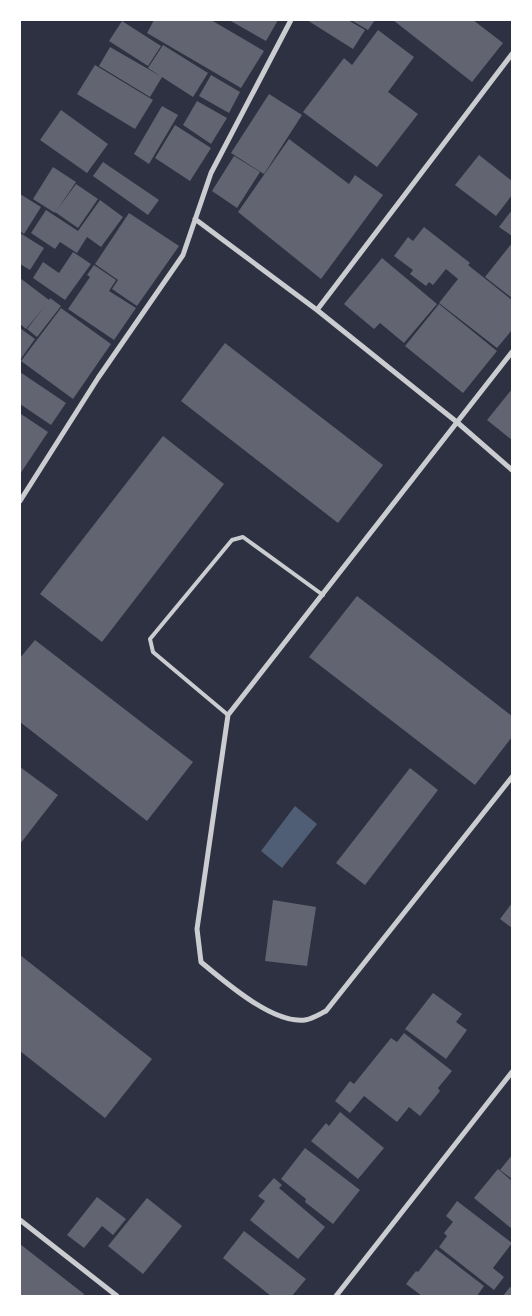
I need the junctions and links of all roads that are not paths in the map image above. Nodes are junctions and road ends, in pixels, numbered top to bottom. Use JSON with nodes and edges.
{"nodes":[{"id":1,"x":291,"y":20,"type":"edge"},
{"id":2,"x":512,"y":54,"type":"edge"},
{"id":3,"x":195,"y":219,"type":"junction"},
{"id":4,"x":317,"y":310,"type":"junction"},
{"id":5,"x":512,"y":352,"type":"edge"},
{"id":6,"x":458,"y":423,"type":"junction"},
{"id":7,"x":512,"y":470,"type":"edge"},
{"id":8,"x":20,"y":501,"type":"edge"},
{"id":9,"x":323,"y":595,"type":"junction"},
{"id":10,"x":228,"y":716,"type":"junction"},
{"id":11,"x":512,"y":778,"type":"edge"},
{"id":12,"x":512,"y":1072,"type":"edge"},
{"id":13,"x":20,"y":1220,"type":"edge"},
{"id":14,"x":118,"y":1296,"type":"edge"},
{"id":15,"x":336,"y":1296,"type":"edge"}],
"edges":[{"from":1,"to":3,"type":"street"},
{"from":2,"to":4,"type":"street"},
{"from":3,"to":4,"type":"street"},
{"from":3,"to":8,"type":"street"},
{"from":4,"to":6,"type":"street"},
{"from":5,"to":6,"type":"street"},
{"from":6,"to":7,"type":"street"},
{"from":6,"to":9,"type":"street"},
{"from":9,"to":10,"type":"street"},
{"from":9,"to":10,"type":"lane"},
{"from":10,"to":11,"type":"street"},
{"from":12,"to":15,"type":"street"},
{"from":13,"to":14,"type":"street"}]}
